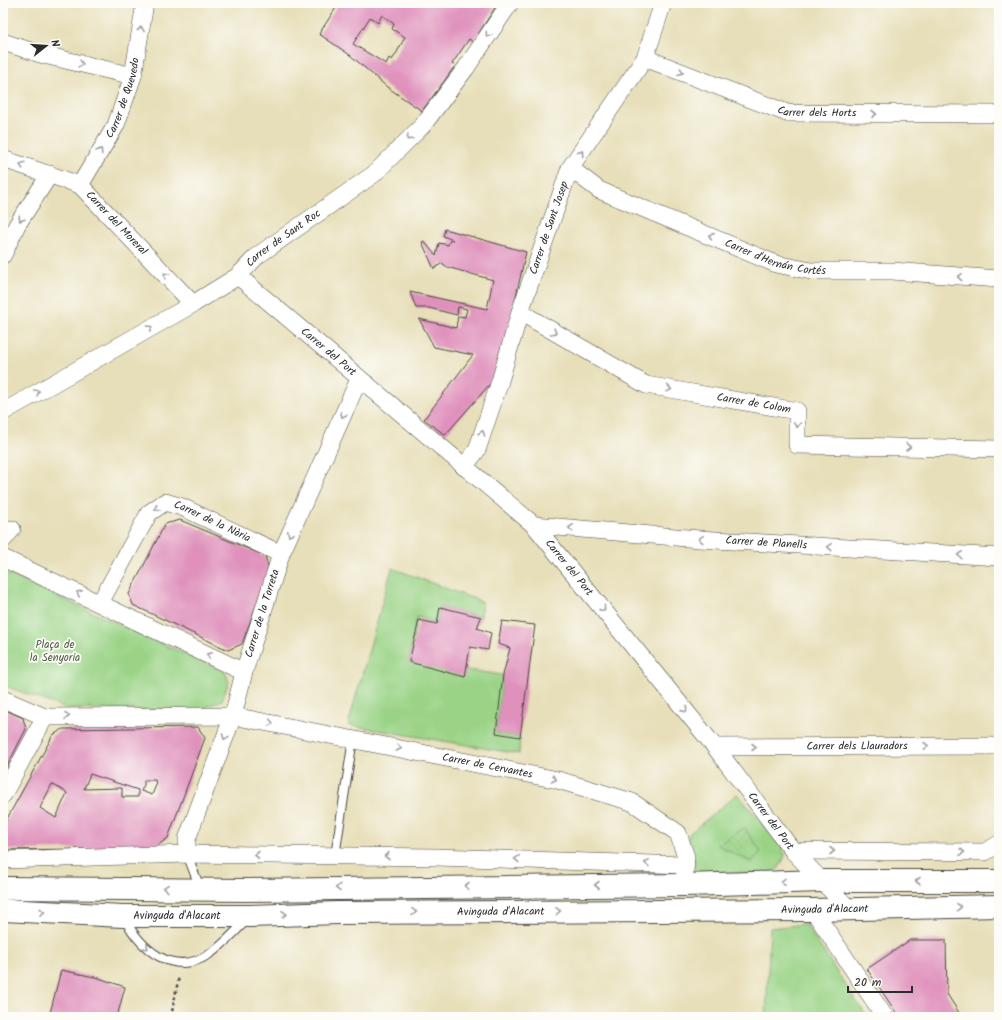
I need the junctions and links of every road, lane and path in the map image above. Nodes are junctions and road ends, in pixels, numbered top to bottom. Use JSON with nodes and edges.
{"nodes":[{"id":1,"x":145,"y":3,"type":"edge"},
{"id":2,"x":510,"y":3,"type":"edge"},
{"id":3,"x":663,"y":3,"type":"edge"},
{"id":4,"x":3,"y":42,"type":"edge"},
{"id":5,"x":645,"y":58,"type":"junction"},
{"id":6,"x":133,"y":76,"type":"junction"},
{"id":7,"x":999,"y":114,"type":"edge"},
{"id":8,"x":3,"y":159,"type":"edge"},
{"id":9,"x":570,"y":168,"type":"junction"},
{"id":10,"x":50,"y":174,"type":"junction"},
{"id":11,"x":80,"y":185,"type":"junction"},
{"id":12,"x":3,"y":255,"type":"edge"},
{"id":13,"x":238,"y":276,"type":"junction"},
{"id":14,"x":999,"y":279,"type":"edge"},
{"id":15,"x":193,"y":304,"type":"junction"},
{"id":16,"x":520,"y":312,"type":"junction"},
{"id":17,"x":359,"y":379,"type":"junction"},
{"id":18,"x":3,"y":412,"type":"edge"},
{"id":19,"x":999,"y":449,"type":"edge"},
{"id":20,"x":464,"y":467,"type":"junction"},
{"id":21,"x":534,"y":525,"type":"junction"},
{"id":22,"x":281,"y":554,"type":"junction"},
{"id":23,"x":999,"y":557,"type":"edge"},
{"id":24,"x":3,"y":558,"type":"edge"},
{"id":25,"x":100,"y":603,"type":"junction"},
{"id":26,"x":244,"y":672,"type":"junction"},
{"id":27,"x":3,"y":699,"type":"edge"},
{"id":28,"x":45,"y":716,"type":"junction"},
{"id":29,"x":233,"y":716,"type":"junction"},
{"id":30,"x":353,"y":739,"type":"junction"},
{"id":31,"x":999,"y":746,"type":"edge"},
{"id":32,"x":715,"y":747,"type":"junction"},
{"id":33,"x":3,"y":795,"type":"edge"},
{"id":34,"x":999,"y":844,"type":"edge"},
{"id":35,"x":794,"y":851,"type":"junction"},
{"id":36,"x":187,"y":854,"type":"junction"},
{"id":37,"x":335,"y":856,"type":"junction"},
{"id":38,"x":3,"y":860,"type":"edge"},
{"id":39,"x":685,"y":875,"type":"junction"},
{"id":40,"x":822,"y":881,"type":"junction"},
{"id":41,"x":999,"y":881,"type":"edge"},
{"id":42,"x":3,"y":888,"type":"edge"},
{"id":43,"x":200,"y":889,"type":"junction"},
{"id":44,"x":999,"y":906,"type":"edge"},
{"id":45,"x":3,"y":910,"type":"edge"},
{"id":46,"x":813,"y":910,"type":"junction"},
{"id":47,"x":850,"y":910,"type":"junction"},
{"id":48,"x":123,"y":916,"type":"junction"},
{"id":49,"x":250,"y":916,"type":"junction"},
{"id":50,"x":181,"y":963,"type":"junction"},
{"id":51,"x":171,"y":1017,"type":"edge"},
{"id":52,"x":885,"y":1017,"type":"edge"}],
"edges":[{"from":6,"to":1,"type":"street","name":"Carrer de Quevedo","one_way":true},
{"from":2,"to":13,"type":"street","name":"Carrer de Sant Roc","one_way":true},
{"from":3,"to":5,"type":"street","name":"Carrer de Sant Josep"},
{"from":4,"to":6,"type":"street","one_way":true},
{"from":5,"to":7,"type":"street","name":"Carrer dels Horts","one_way":true},
{"from":9,"to":5,"type":"street","name":"Carrer de Sant Josep","one_way":true},
{"from":11,"to":6,"type":"street","name":"Carrer de Quevedo","one_way":true},
{"from":10,"to":8,"type":"street","name":"Carrer del Moreral","one_way":true},
{"from":14,"to":9,"type":"street","name":"Carrer d'Hernán Cortés","one_way":true},
{"from":9,"to":16,"type":"street","name":"Carrer de Sant Josep"},
{"from":10,"to":11,"type":"street","name":"Carrer del Moreral"},
{"from":10,"to":12,"type":"street","one_way":true},
{"from":15,"to":11,"type":"street","name":"Carrer del Moreral","one_way":true},
{"from":13,"to":15,"type":"street","name":"Carrer de Sant Roc"},
{"from":13,"to":17,"type":"street","name":"Carrer del Port"},
{"from":18,"to":15,"type":"street","name":"Carrer de Sant Roc","one_way":true},
{"from":16,"to":19,"type":"street","name":"Carrer de Colom","one_way":true},
{"from":20,"to":16,"type":"street","name":"Carrer de Sant Josep","one_way":true},
{"from":17,"to":20,"type":"street","name":"Carrer del Port"},
{"from":17,"to":22,"type":"street","name":"Carrer de la Torreta","one_way":true},
{"from":20,"to":21,"type":"street","name":"Carrer del Port"},
{"from":23,"to":21,"type":"street","name":"Carrer de Planells","one_way":true},
{"from":21,"to":32,"type":"street","name":"Carrer del Port","one_way":true},
{"from":22,"to":25,"type":"street","name":"Carrer de la Nòria","one_way":true},
{"from":22,"to":26,"type":"street","name":"Carrer de la Torreta"},
{"from":25,"to":24,"type":"street","one_way":true},
{"from":26,"to":25,"type":"street","one_way":true},
{"from":26,"to":29,"type":"street","name":"Carrer de la Torreta"},
{"from":27,"to":28,"type":"street"},
{"from":28,"to":29,"type":"street","one_way":true},
{"from":28,"to":33,"type":"street"},
{"from":29,"to":30,"type":"street","name":"Carrer de Cervantes","one_way":true},
{"from":29,"to":36,"type":"street","name":"Carrer de la Torreta","one_way":true},
{"from":30,"to":37,"type":"lane"},
{"from":30,"to":39,"type":"street","name":"Carrer de Cervantes","one_way":true},
{"from":32,"to":31,"type":"street","name":"Carrer dels Llauradors","one_way":true},
{"from":32,"to":35,"type":"street","name":"Carrer del Port"},
{"from":35,"to":34,"type":"street","one_way":true},
{"from":35,"to":40,"type":"street","name":"Carrer del Port"},
{"from":37,"to":36,"type":"street","one_way":true},
{"from":36,"to":38,"type":"street"},
{"from":36,"to":43,"type":"lane"},
{"from":39,"to":37,"type":"street","one_way":true},
{"from":40,"to":39,"type":"main road","one_way":true},
{"from":39,"to":43,"type":"main road","one_way":true},
{"from":41,"to":40,"type":"main road","one_way":true},
{"from":40,"to":47,"type":"street","name":"Carrer del Port"},
{"from":43,"to":42,"type":"main road","one_way":true},
{"from":47,"to":44,"type":"main road","name":"Avinguda d'Alacant","one_way":true},
{"from":45,"to":48,"type":"main road","name":"Avinguda d'Alacant","one_way":true},
{"from":46,"to":47,"type":"main road","name":"Avinguda d'Alacant"},
{"from":49,"to":46,"type":"main road","name":"Avinguda d'Alacant","one_way":true},
{"from":46,"to":52,"type":"street"},
{"from":48,"to":49,"type":"main road","name":"Avinguda d'Alacant"},
{"from":48,"to":50,"type":"lane","one_way":true},
{"from":49,"to":50,"type":"lane"},
{"from":50,"to":51,"type":"path"}]}
